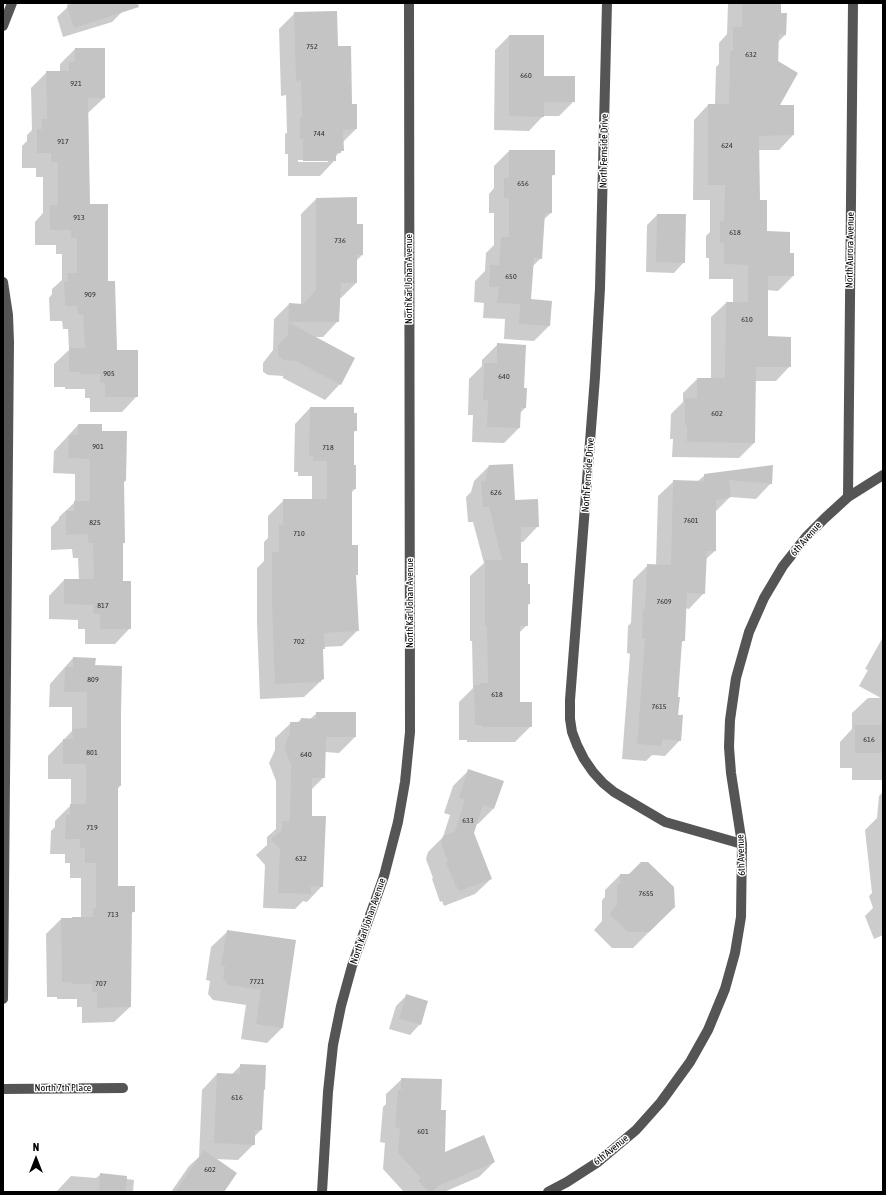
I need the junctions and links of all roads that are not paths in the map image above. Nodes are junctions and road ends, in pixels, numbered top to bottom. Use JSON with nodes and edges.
{"nodes":[{"id":1,"x":12,"y":3,"type":"edge"},
{"id":2,"x":409,"y":3,"type":"edge"},
{"id":3,"x":607,"y":3,"type":"edge"},
{"id":4,"x":853,"y":3,"type":"edge"},
{"id":5,"x":3,"y":26,"type":"edge"},
{"id":6,"x":3,"y":282,"type":"edge"},
{"id":7,"x":883,"y":475,"type":"edge"},
{"id":8,"x":848,"y":497,"type":"junction"},
{"id":9,"x":742,"y":844,"type":"junction"},
{"id":10,"x":3,"y":999,"type":"edge"},
{"id":11,"x":123,"y":1088,"type":"dead end"},
{"id":12,"x":3,"y":1089,"type":"edge"},
{"id":13,"x":322,"y":1192,"type":"edge"},
{"id":14,"x":548,"y":1192,"type":"edge"}],
"edges":[{"from":1,"to":5,"type":"street"},
{"from":2,"to":13,"type":"street","name":"North Karl Johan Avenue"},
{"from":3,"to":9,"type":"street","name":"North Fernside Drive"},
{"from":4,"to":8,"type":"street","name":"North Aurora Avenue"},
{"from":6,"to":10,"type":"street"},
{"from":7,"to":8,"type":"street","name":"6th Avenue"},
{"from":8,"to":9,"type":"street","name":"6th Avenue"},
{"from":9,"to":14,"type":"street","name":"6th Avenue"},
{"from":11,"to":12,"type":"street","name":"North 7th Place"}]}
